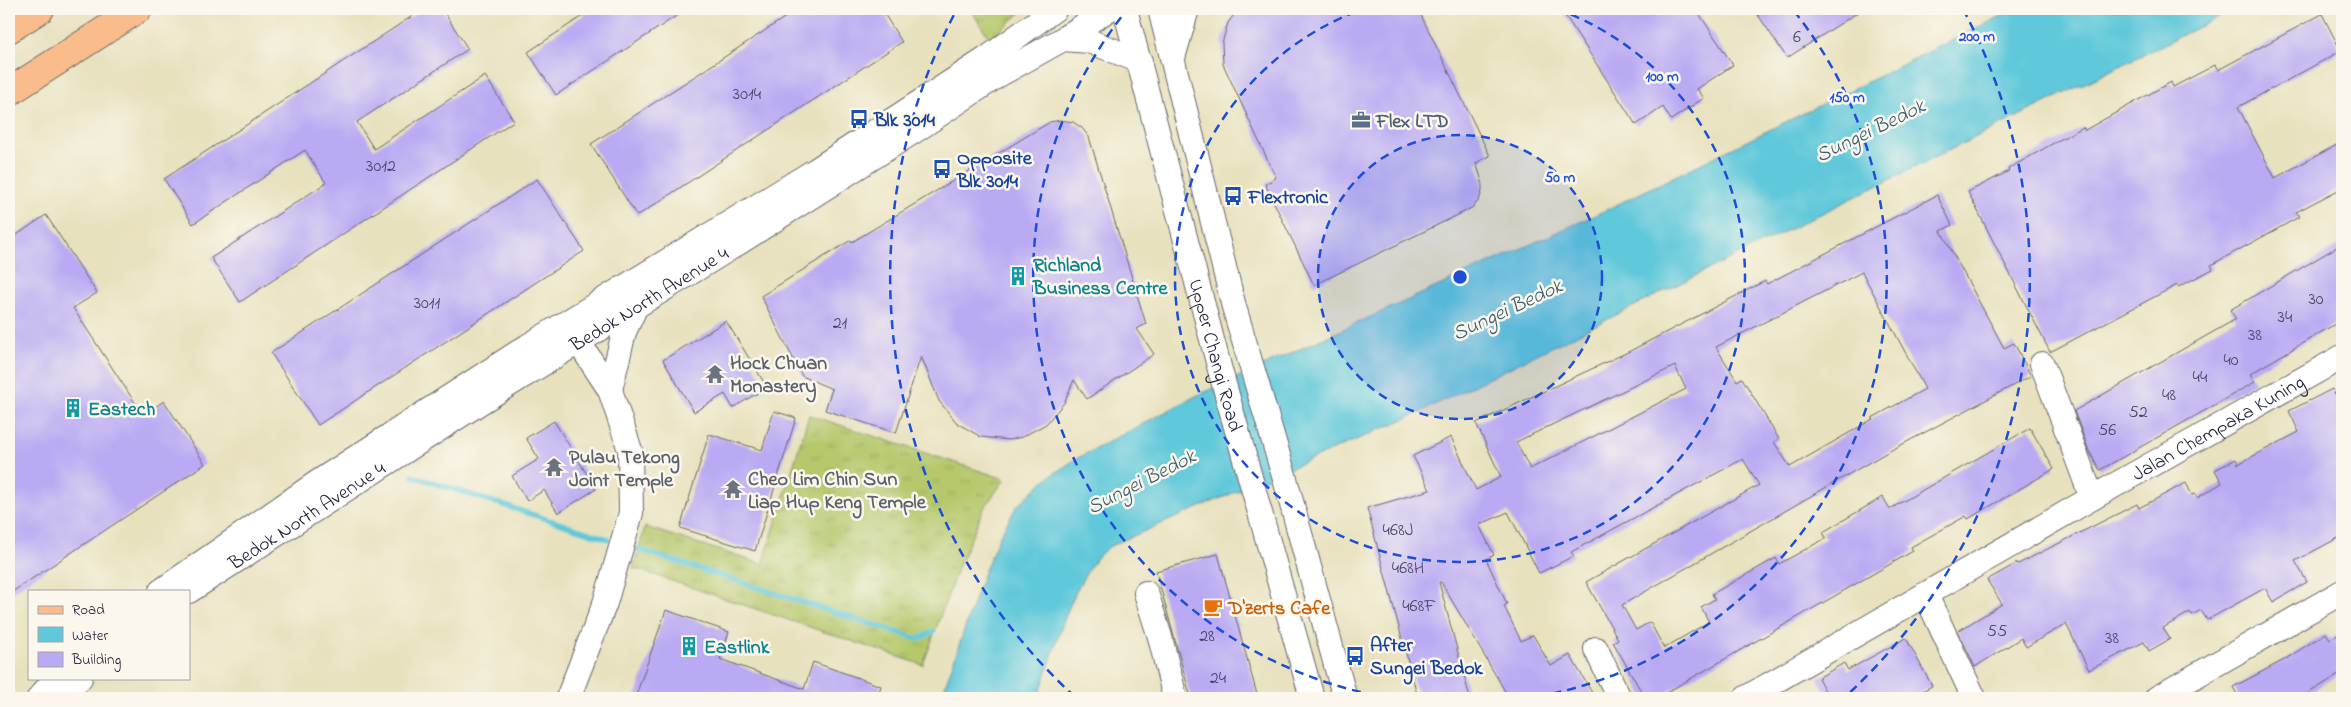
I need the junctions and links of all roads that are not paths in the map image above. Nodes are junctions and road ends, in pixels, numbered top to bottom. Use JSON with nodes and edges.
{"nodes":[{"id":1,"x":40,"y":9,"type":"edge"},
{"id":2,"x":138,"y":9,"type":"edge"},
{"id":3,"x":1055,"y":9,"type":"edge"},
{"id":4,"x":1109,"y":9,"type":"edge"},
{"id":5,"x":1125,"y":9,"type":"edge"},
{"id":6,"x":1160,"y":9,"type":"edge"},
{"id":7,"x":1187,"y":9,"type":"edge"},
{"id":8,"x":9,"y":29,"type":"edge"},
{"id":9,"x":1063,"y":39,"type":"junction"},
{"id":10,"x":1173,"y":60,"type":"junction"},
{"id":11,"x":1140,"y":61,"type":"junction"},
{"id":12,"x":9,"y":92,"type":"edge"},
{"id":13,"x":636,"y":306,"type":"junction"},
{"id":14,"x":565,"y":321,"type":"junction"},
{"id":15,"x":579,"y":342,"type":"junction"},
{"id":16,"x":2342,"y":356,"type":"edge"},
{"id":17,"x":2042,"y":364,"type":"dead end"},
{"id":18,"x":610,"y":390,"type":"junction"},
{"id":19,"x":2092,"y":498,"type":"junction"},
{"id":20,"x":162,"y":590,"type":"edge"},
{"id":21,"x":190,"y":590,"type":"edge"},
{"id":22,"x":1146,"y":592,"type":"dead end"},
{"id":23,"x":2342,"y":592,"type":"edge"},
{"id":24,"x":1921,"y":598,"type":"junction"},
{"id":25,"x":1596,"y":649,"type":"dead end"},
{"id":26,"x":54,"y":680,"type":"edge"},
{"id":27,"x":78,"y":680,"type":"edge"},
{"id":28,"x":39,"y":698,"type":"edge"},
{"id":29,"x":60,"y":698,"type":"edge"},
{"id":30,"x":568,"y":698,"type":"edge"},
{"id":31,"x":1175,"y":698,"type":"edge"},
{"id":32,"x":1312,"y":698,"type":"edge"},
{"id":33,"x":1345,"y":698,"type":"edge"},
{"id":34,"x":1619,"y":698,"type":"edge"},
{"id":35,"x":1746,"y":698,"type":"edge"},
{"id":36,"x":1967,"y":698,"type":"edge"},
{"id":37,"x":1974,"y":698,"type":"edge"},
{"id":38,"x":2157,"y":698,"type":"edge"}],
"edges":[{"from":1,"to":8,"type":"main road"},
{"from":2,"to":12,"type":"main road"},
{"from":3,"to":14,"type":"street","name":"Bedok North Avenue 4"},
{"from":4,"to":9,"type":"street","name":"Bedok North Avenue 4"},
{"from":5,"to":11,"type":"street","name":"Upper Changi Road"},
{"from":6,"to":10,"type":"street","name":"Upper Changi Road"},
{"from":7,"to":10,"type":"street"},
{"from":9,"to":11,"type":"street"},
{"from":9,"to":13,"type":"street","name":"Bedok North Avenue 4"},
{"from":10,"to":33,"type":"street","name":"Upper Changi Road"},
{"from":11,"to":32,"type":"street","name":"Upper Changi Road"},
{"from":13,"to":15,"type":"street","name":"Bedok North Avenue 4"},
{"from":13,"to":18,"type":"street"},
{"from":14,"to":15,"type":"street"},
{"from":14,"to":20,"type":"street","name":"Bedok North Avenue 4"},
{"from":15,"to":18,"type":"street"},
{"from":15,"to":21,"type":"street","name":"Bedok North Avenue 4"},
{"from":16,"to":19,"type":"street","name":"Jalan Chempaka Kuning"},
{"from":17,"to":19,"type":"street"},
{"from":18,"to":30,"type":"street"},
{"from":19,"to":24,"type":"street","name":"Jalan Chempaka Kuning"},
{"from":22,"to":31,"type":"street"},
{"from":23,"to":38,"type":"street"},
{"from":24,"to":35,"type":"street","name":"Jalan Chempaka Kuning"},
{"from":24,"to":36,"type":"street"},
{"from":24,"to":37,"type":"street"},
{"from":25,"to":34,"type":"street"},
{"from":26,"to":28,"type":"street"},
{"from":27,"to":29,"type":"street"}]}
